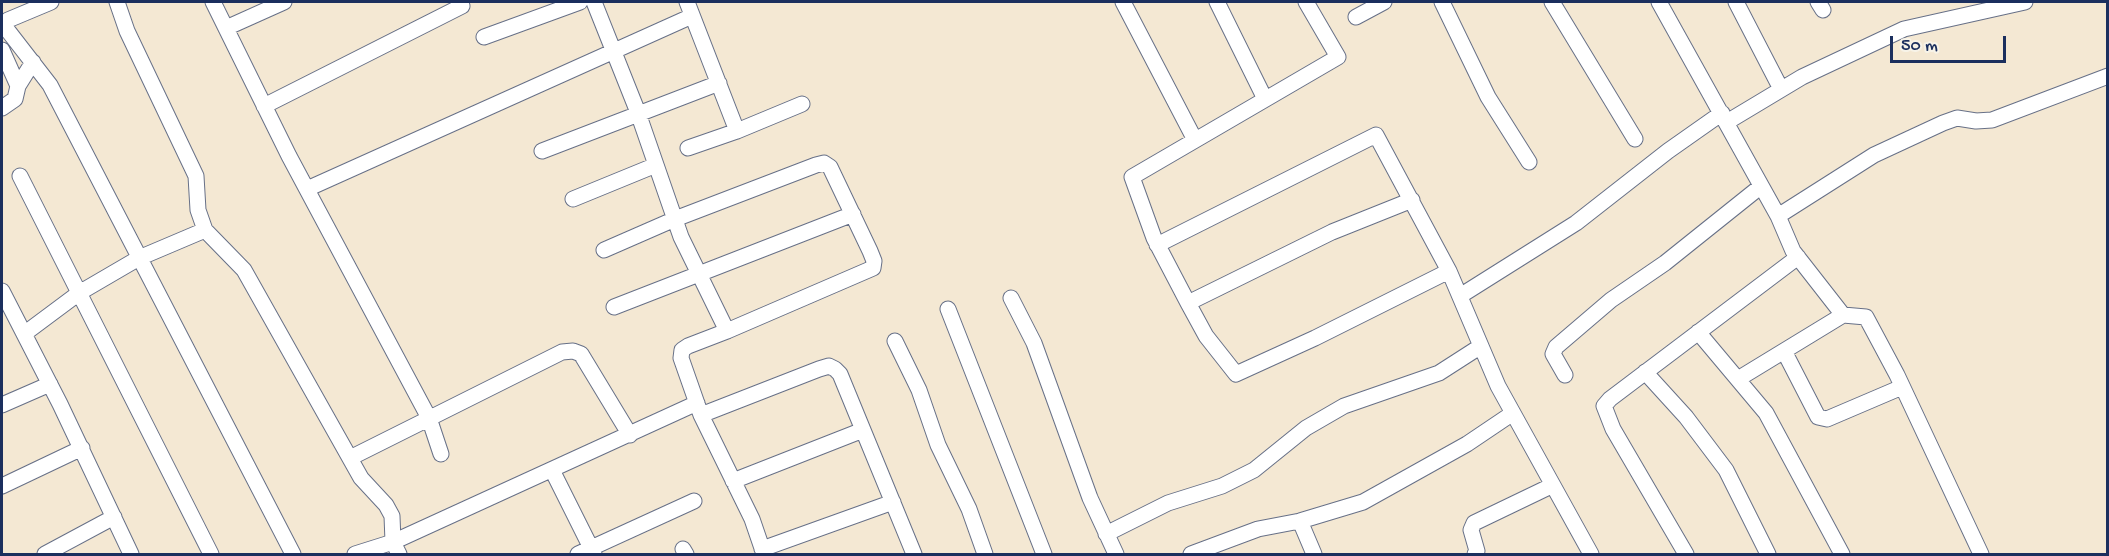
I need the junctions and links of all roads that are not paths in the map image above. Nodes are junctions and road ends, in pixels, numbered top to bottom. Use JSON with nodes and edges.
{"nodes":[{"id":1,"x":51,"y":2,"type":"edge"},
{"id":2,"x":115,"y":2,"type":"edge"},
{"id":3,"x":213,"y":2,"type":"edge"},
{"id":4,"x":284,"y":2,"type":"edge"},
{"id":5,"x":580,"y":2,"type":"edge"},
{"id":6,"x":594,"y":2,"type":"edge"},
{"id":7,"x":1123,"y":2,"type":"edge"},
{"id":8,"x":1216,"y":2,"type":"edge"},
{"id":9,"x":1306,"y":2,"type":"edge"},
{"id":10,"x":1384,"y":2,"type":"edge"},
{"id":11,"x":1442,"y":2,"type":"edge"},
{"id":12,"x":1552,"y":2,"type":"edge"},
{"id":13,"x":1659,"y":2,"type":"edge"},
{"id":14,"x":1736,"y":2,"type":"edge"},
{"id":15,"x":2025,"y":2,"type":"edge"},
{"id":16,"x":462,"y":6,"type":"dead end"},
{"id":17,"x":689,"y":8,"type":"edge"},
{"id":18,"x":1356,"y":17,"type":"dead end"},
{"id":19,"x":2,"y":24,"type":"edge"},
{"id":20,"x":226,"y":28,"type":"junction"},
{"id":21,"x":484,"y":37,"type":"dead end"},
{"id":22,"x":2,"y":50,"type":"edge"},
{"id":23,"x":614,"y":51,"type":"junction"},
{"id":24,"x":33,"y":62,"type":"junction"},
{"id":25,"x":2108,"y":76,"type":"edge"},
{"id":26,"x":719,"y":83,"type":"junction"},
{"id":27,"x":18,"y":86,"type":"junction"},
{"id":28,"x":1781,"y":89,"type":"junction"},
{"id":29,"x":1265,"y":99,"type":"junction"},
{"id":30,"x":802,"y":104,"type":"dead end"},
{"id":31,"x":264,"y":106,"type":"junction"},
{"id":32,"x":2,"y":108,"type":"edge"},
{"id":33,"x":639,"y":116,"type":"junction"},
{"id":34,"x":1724,"y":117,"type":"junction"},
{"id":35,"x":737,"y":131,"type":"junction"},
{"id":36,"x":1635,"y":139,"type":"dead end"},
{"id":37,"x":1195,"y":140,"type":"junction"},
{"id":38,"x":688,"y":148,"type":"dead end"},
{"id":39,"x":542,"y":151,"type":"dead end"},
{"id":40,"x":1529,"y":162,"type":"dead end"},
{"id":41,"x":656,"y":165,"type":"junction"},
{"id":42,"x":20,"y":176,"type":"dead end"},
{"id":43,"x":1760,"y":187,"type":"junction"},
{"id":44,"x":307,"y":189,"type":"junction"},
{"id":45,"x":573,"y":199,"type":"dead end"},
{"id":46,"x":1412,"y":200,"type":"junction"},
{"id":47,"x":853,"y":214,"type":"junction"},
{"id":48,"x":1778,"y":216,"type":"junction"},
{"id":49,"x":675,"y":219,"type":"junction"},
{"id":50,"x":205,"y":230,"type":"junction"},
{"id":51,"x":1157,"y":245,"type":"junction"},
{"id":52,"x":604,"y":250,"type":"dead end"},
{"id":53,"x":1798,"y":257,"type":"junction"},
{"id":54,"x":139,"y":258,"type":"junction"},
{"id":55,"x":1449,"y":271,"type":"junction"},
{"id":56,"x":700,"y":275,"type":"junction"},
{"id":57,"x":2,"y":291,"type":"edge"},
{"id":58,"x":79,"y":293,"type":"junction"},
{"id":59,"x":1460,"y":296,"type":"junction"},
{"id":60,"x":1011,"y":298,"type":"dead end"},
{"id":61,"x":1188,"y":303,"type":"junction"},
{"id":62,"x":614,"y":307,"type":"dead end"},
{"id":63,"x":948,"y":309,"type":"dead end"},
{"id":64,"x":7,"y":314,"type":"edge"},
{"id":65,"x":1843,"y":315,"type":"junction"},
{"id":66,"x":727,"y":332,"type":"junction"},
{"id":67,"x":1698,"y":333,"type":"junction"},
{"id":68,"x":24,"y":334,"type":"junction"},
{"id":69,"x":895,"y":341,"type":"dead end"},
{"id":70,"x":1481,"y":346,"type":"junction"},
{"id":71,"x":1784,"y":351,"type":"junction"},
{"id":72,"x":1645,"y":372,"type":"junction"},
{"id":73,"x":1565,"y":375,"type":"dead end"},
{"id":74,"x":1738,"y":379,"type":"junction"},
{"id":75,"x":50,"y":384,"type":"junction"},
{"id":76,"x":1902,"y":387,"type":"junction"},
{"id":77,"x":2,"y":405,"type":"edge"},
{"id":78,"x":699,"y":409,"type":"junction"},
{"id":79,"x":1513,"y":413,"type":"junction"},
{"id":80,"x":429,"y":418,"type":"junction"},
{"id":81,"x":863,"y":430,"type":"junction"},
{"id":82,"x":630,"y":435,"type":"junction"},
{"id":83,"x":82,"y":448,"type":"junction"},
{"id":84,"x":441,"y":454,"type":"dead end"},
{"id":85,"x":350,"y":458,"type":"junction"},
{"id":86,"x":552,"y":470,"type":"junction"},
{"id":87,"x":733,"y":481,"type":"junction"},
{"id":88,"x":2,"y":486,"type":"edge"},
{"id":89,"x":1551,"y":486,"type":"junction"},
{"id":90,"x":694,"y":501,"type":"dead end"},
{"id":91,"x":893,"y":502,"type":"junction"},
{"id":92,"x":114,"y":517,"type":"junction"},
{"id":93,"x":1300,"y":521,"type":"junction"},
{"id":94,"x":1106,"y":534,"type":"junction"},
{"id":95,"x":396,"y":548,"type":"edge"},
{"id":96,"x":763,"y":552,"type":"edge"},
{"id":97,"x":588,"y":553,"type":"edge"},
{"id":98,"x":1586,"y":553,"type":"edge"},
{"id":99,"x":45,"y":555,"type":"edge"},
{"id":100,"x":131,"y":555,"type":"edge"},
{"id":101,"x":211,"y":555,"type":"edge"},
{"id":102,"x":293,"y":555,"type":"edge"},
{"id":103,"x":355,"y":555,"type":"edge"},
{"id":104,"x":914,"y":555,"type":"edge"},
{"id":105,"x":985,"y":555,"type":"edge"},
{"id":106,"x":1044,"y":555,"type":"edge"},
{"id":107,"x":1116,"y":555,"type":"edge"},
{"id":108,"x":1191,"y":555,"type":"edge"},
{"id":109,"x":1314,"y":555,"type":"edge"},
{"id":110,"x":1475,"y":555,"type":"edge"},
{"id":111,"x":1686,"y":555,"type":"edge"},
{"id":112,"x":1768,"y":555,"type":"edge"},
{"id":113,"x":1842,"y":555,"type":"edge"},
{"id":114,"x":1981,"y":555,"type":"edge"}],
"edges":[{"from":1,"to":19,"type":"street"},
{"from":2,"to":50,"type":"street"},
{"from":3,"to":20,"type":"street"},
{"from":4,"to":20,"type":"street"},
{"from":5,"to":21,"type":"street"},
{"from":6,"to":23,"type":"street"},
{"from":7,"to":37,"type":"street"},
{"from":8,"to":29,"type":"street"},
{"from":9,"to":29,"type":"street"},
{"from":10,"to":18,"type":"street"},
{"from":11,"to":40,"type":"street"},
{"from":12,"to":36,"type":"street"},
{"from":13,"to":34,"type":"street"},
{"from":14,"to":28,"type":"street"},
{"from":15,"to":28,"type":"street"},
{"from":16,"to":31,"type":"street"},
{"from":17,"to":23,"type":"street"},
{"from":17,"to":26,"type":"street"},
{"from":19,"to":24,"type":"street"},
{"from":20,"to":31,"type":"street"},
{"from":22,"to":27,"type":"street"},
{"from":23,"to":33,"type":"street"},
{"from":23,"to":44,"type":"street"},
{"from":24,"to":27,"type":"street"},
{"from":24,"to":54,"type":"street"},
{"from":25,"to":48,"type":"street"},
{"from":26,"to":33,"type":"street"},
{"from":26,"to":35,"type":"street"},
{"from":27,"to":32,"type":"street"},
{"from":28,"to":34,"type":"street"},
{"from":29,"to":37,"type":"street"},
{"from":30,"to":35,"type":"street"},
{"from":31,"to":44,"type":"street"},
{"from":33,"to":39,"type":"street"},
{"from":33,"to":41,"type":"street"},
{"from":34,"to":43,"type":"street"},
{"from":34,"to":59,"type":"street"},
{"from":35,"to":38,"type":"street"},
{"from":37,"to":51,"type":"street"},
{"from":41,"to":45,"type":"street"},
{"from":41,"to":49,"type":"street"},
{"from":42,"to":58,"type":"street"},
{"from":43,"to":48,"type":"street"},
{"from":43,"to":73,"type":"street"},
{"from":44,"to":80,"type":"street"},
{"from":46,"to":51,"type":"street"},
{"from":46,"to":55,"type":"street"},
{"from":46,"to":61,"type":"street"},
{"from":47,"to":49,"type":"street"},
{"from":47,"to":56,"type":"street"},
{"from":47,"to":66,"type":"street"},
{"from":48,"to":53,"type":"street"},
{"from":49,"to":52,"type":"street"},
{"from":49,"to":56,"type":"street"},
{"from":50,"to":54,"type":"street"},
{"from":50,"to":85,"type":"street"},
{"from":51,"to":61,"type":"street"},
{"from":53,"to":65,"type":"street"},
{"from":53,"to":67,"type":"street"},
{"from":54,"to":58,"type":"street"},
{"from":54,"to":102,"type":"street"},
{"from":55,"to":59,"type":"street"},
{"from":55,"to":61,"type":"street"},
{"from":56,"to":62,"type":"street"},
{"from":56,"to":66,"type":"street"},
{"from":57,"to":64,"type":"street"},
{"from":58,"to":68,"type":"street"},
{"from":58,"to":101,"type":"street"},
{"from":59,"to":70,"type":"street"},
{"from":60,"to":94,"type":"street"},
{"from":63,"to":106,"type":"street"},
{"from":64,"to":68,"type":"street"},
{"from":65,"to":71,"type":"street"},
{"from":65,"to":76,"type":"street"},
{"from":66,"to":78,"type":"street"},
{"from":67,"to":72,"type":"street"},
{"from":67,"to":74,"type":"street"},
{"from":68,"to":75,"type":"street"},
{"from":69,"to":105,"type":"street"},
{"from":70,"to":79,"type":"street"},
{"from":70,"to":94,"type":"street"},
{"from":71,"to":74,"type":"street"},
{"from":71,"to":76,"type":"street"},
{"from":72,"to":111,"type":"street"},
{"from":72,"to":112,"type":"street"},
{"from":74,"to":113,"type":"street"},
{"from":75,"to":77,"type":"street"},
{"from":75,"to":83,"type":"street"},
{"from":76,"to":114,"type":"street"},
{"from":78,"to":81,"type":"street"},
{"from":78,"to":82,"type":"street"},
{"from":78,"to":87,"type":"street"},
{"from":79,"to":89,"type":"street"},
{"from":79,"to":93,"type":"street"},
{"from":80,"to":82,"type":"street"},
{"from":80,"to":84,"type":"street"},
{"from":80,"to":85,"type":"street"},
{"from":81,"to":87,"type":"street"},
{"from":81,"to":91,"type":"street"},
{"from":82,"to":86,"type":"street"},
{"from":83,"to":88,"type":"street"},
{"from":83,"to":92,"type":"street"},
{"from":85,"to":95,"type":"street"},
{"from":86,"to":95,"type":"street"},
{"from":86,"to":97,"type":"street"},
{"from":87,"to":96,"type":"street"},
{"from":89,"to":98,"type":"street"},
{"from":89,"to":110,"type":"street"},
{"from":90,"to":97,"type":"street"},
{"from":91,"to":96,"type":"street"},
{"from":91,"to":104,"type":"street"},
{"from":92,"to":99,"type":"street"},
{"from":92,"to":100,"type":"street"},
{"from":93,"to":108,"type":"street"},
{"from":93,"to":109,"type":"street"},
{"from":94,"to":107,"type":"street"},
{"from":95,"to":103,"type":"street"}]}
